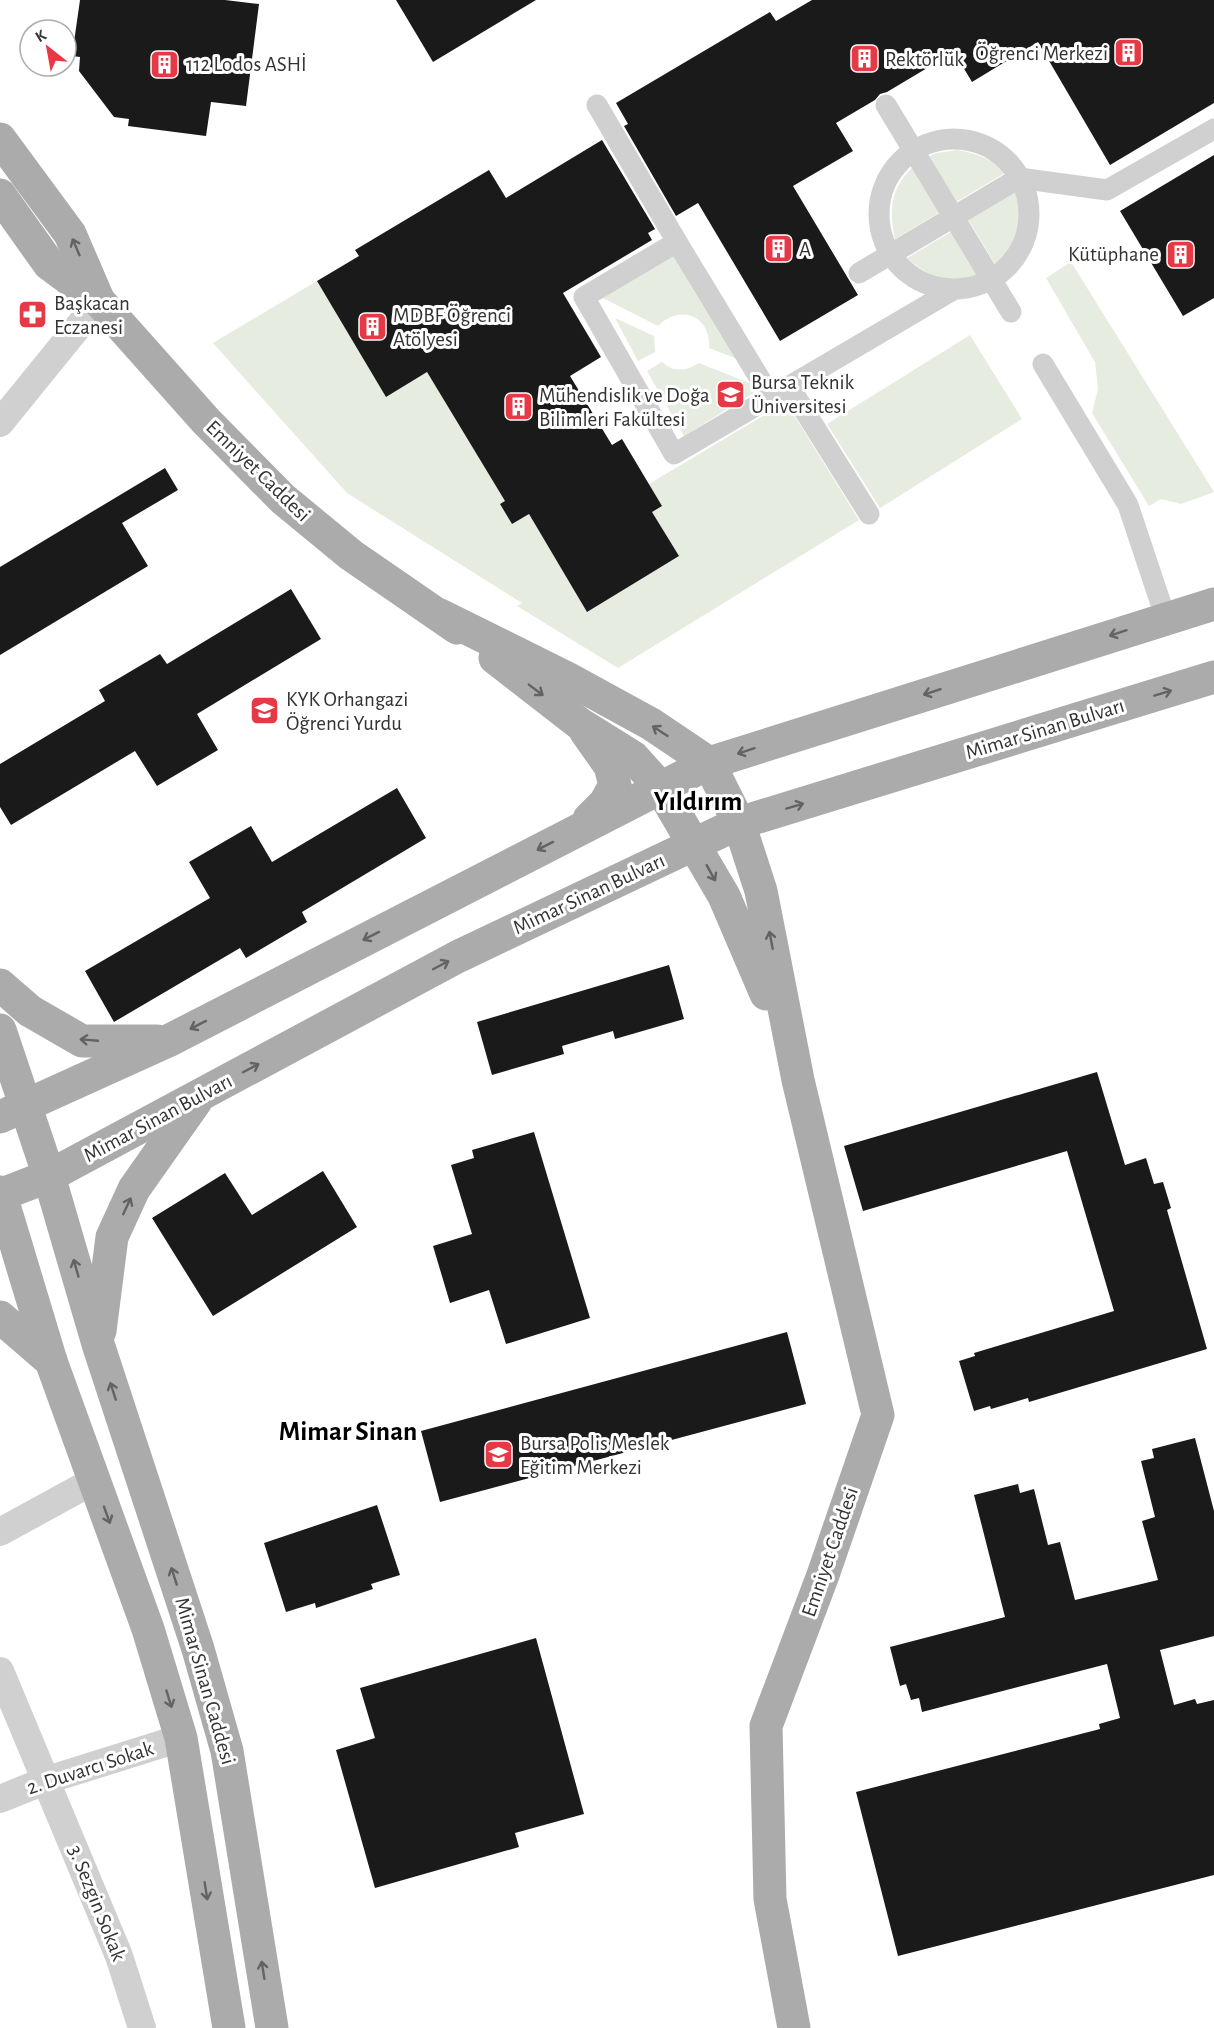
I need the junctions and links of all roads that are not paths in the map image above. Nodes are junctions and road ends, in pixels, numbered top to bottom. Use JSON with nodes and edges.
{"nodes":[{"id":1,"x":597,"y":105,"type":"dead end"},
{"id":2,"x":886,"y":105,"type":"dead end"},
{"id":3,"x":1214,"y":129,"type":"edge"},
{"id":4,"x":0,"y":140,"type":"edge"},
{"id":5,"x":914,"y":151,"type":"junction"},
{"id":6,"x":1019,"y":178,"type":"junction"},
{"id":7,"x":0,"y":195,"type":"edge"},
{"id":8,"x":954,"y":216,"type":"junction"},
{"id":9,"x":676,"y":242,"type":"junction"},
{"id":10,"x":891,"y":254,"type":"junction"},
{"id":11,"x":859,"y":273,"type":"dead end"},
{"id":12,"x":992,"y":280,"type":"junction"},
{"id":13,"x":953,"y":290,"type":"junction"},
{"id":14,"x":99,"y":301,"type":"junction"},
{"id":15,"x":1011,"y":312,"type":"dead end"},
{"id":16,"x":1043,"y":364,"type":"dead end"},
{"id":17,"x":780,"y":392,"type":"junction"},
{"id":18,"x":0,"y":423,"type":"edge"},
{"id":19,"x":869,"y":514,"type":"dead end"},
{"id":20,"x":1214,"y":604,"type":"edge"},
{"id":21,"x":440,"y":615,"type":"junction"},
{"id":22,"x":1166,"y":619,"type":"junction"},
{"id":23,"x":1214,"y":677,"type":"edge"},
{"id":24,"x":580,"y":724,"type":"junction"},
{"id":25,"x":709,"y":763,"type":"junction"},
{"id":26,"x":660,"y":787,"type":"junction"},
{"id":27,"x":740,"y":823,"type":"junction"},
{"id":28,"x":581,"y":828,"type":"junction"},
{"id":29,"x":695,"y":844,"type":"junction"},
{"id":30,"x":0,"y":985,"type":"edge"},
{"id":31,"x":0,"y":1030,"type":"edge"},
{"id":32,"x":168,"y":1041,"type":"junction"},
{"id":33,"x":798,"y":1080,"type":"junction"},
{"id":34,"x":200,"y":1096,"type":"junction"},
{"id":35,"x":13,"y":1112,"type":"edge"},
{"id":36,"x":49,"y":1176,"type":"junction"},
{"id":37,"x":0,"y":1194,"type":"edge"},
{"id":38,"x":0,"y":1317,"type":"edge"},
{"id":39,"x":98,"y":1344,"type":"junction"},
{"id":40,"x":51,"y":1361,"type":"junction"},
{"id":41,"x":95,"y":1480,"type":"junction"},
{"id":42,"x":0,"y":1532,"type":"edge"},
{"id":43,"x":0,"y":1671,"type":"edge"},
{"id":44,"x":181,"y":1738,"type":"junction"},
{"id":45,"x":47,"y":1780,"type":"junction"},
{"id":46,"x":0,"y":1799,"type":"edge"},
{"id":47,"x":142,"y":2028,"type":"edge"},
{"id":48,"x":230,"y":2028,"type":"edge"},
{"id":49,"x":272,"y":2028,"type":"edge"},
{"id":50,"x":794,"y":2028,"type":"edge"}],
"edges":[{"from":1,"to":9,"type":"street"},
{"from":2,"to":5,"type":"street"},
{"from":3,"to":6,"type":"street"},
{"from":14,"to":4,"type":"main road","name":"Emniyet Caddesi","one_way":true},
{"from":5,"to":6,"type":"street"},
{"from":5,"to":8,"type":"street"},
{"from":5,"to":10,"type":"street"},
{"from":6,"to":8,"type":"street"},
{"from":6,"to":12,"type":"street"},
{"from":7,"to":14,"type":"main road","name":"Emniyet Caddesi"},
{"from":8,"to":10,"type":"street"},
{"from":8,"to":12,"type":"street"},
{"from":9,"to":17,"type":"street"},
{"from":9,"to":17,"type":"street"},
{"from":10,"to":11,"type":"street"},
{"from":10,"to":13,"type":"street"},
{"from":12,"to":13,"type":"street"},
{"from":12,"to":15,"type":"street"},
{"from":13,"to":17,"type":"street"},
{"from":14,"to":18,"type":"street"},
{"from":14,"to":21,"type":"main road","name":"Emniyet Caddesi"},
{"from":16,"to":22,"type":"street"},
{"from":17,"to":19,"type":"street"},
{"from":20,"to":22,"type":"main road"},
{"from":21,"to":24,"type":"main road","one_way":true},
{"from":25,"to":21,"type":"main road","one_way":true},
{"from":22,"to":25,"type":"main road","one_way":true},
{"from":27,"to":23,"type":"main road","name":"Mimar Sinan Bulvarı","one_way":true},
{"from":24,"to":26,"type":"main road"},
{"from":24,"to":28,"type":"main road"},
{"from":25,"to":26,"type":"main road"},
{"from":25,"to":27,"type":"main road"},
{"from":26,"to":28,"type":"main road"},
{"from":26,"to":29,"type":"main road"},
{"from":27,"to":29,"type":"main road","name":"Mimar Sinan Bulvarı"},
{"from":33,"to":27,"type":"main road","one_way":true},
{"from":28,"to":32,"type":"main road","one_way":true},
{"from":29,"to":33,"type":"main road","one_way":true},
{"from":34,"to":29,"type":"main road","name":"Mimar Sinan Bulvarı","one_way":true},
{"from":32,"to":30,"type":"main road","one_way":true},
{"from":31,"to":35,"type":"main road","name":"Mimar Sinan Caddesi"},
{"from":32,"to":35,"type":"main road"},
{"from":33,"to":50,"type":"main road","name":"Emniyet Caddesi"},
{"from":34,"to":36,"type":"main road","name":"Mimar Sinan Bulvarı"},
{"from":39,"to":34,"type":"main road","one_way":true},
{"from":35,"to":36,"type":"main road","name":"Mimar Sinan Caddesi"},
{"from":36,"to":37,"type":"main road","name":"Mimar Sinan Bulvarı"},
{"from":39,"to":36,"type":"main road","name":"Mimar Sinan Caddesi","one_way":true},
{"from":37,"to":40,"type":"main road","name":"Mimar Sinan Caddesi"},
{"from":38,"to":40,"type":"main road"},
{"from":49,"to":39,"type":"main road","name":"Mimar Sinan Caddesi","one_way":true},
{"from":40,"to":41,"type":"main road","name":"Mimar Sinan Caddesi"},
{"from":41,"to":42,"type":"street"},
{"from":41,"to":44,"type":"main road","name":"Mimar Sinan Caddesi","one_way":true},
{"from":43,"to":45,"type":"street","name":"3. Sezgin Sokak"},
{"from":44,"to":45,"type":"street","name":"2. Duvarcı Sokak"},
{"from":44,"to":48,"type":"main road","name":"Mimar Sinan Caddesi","one_way":true},
{"from":45,"to":46,"type":"street","name":"2. Duvarcı Sokak"},
{"from":45,"to":47,"type":"street","name":"3. Sezgin Sokak"}]}
